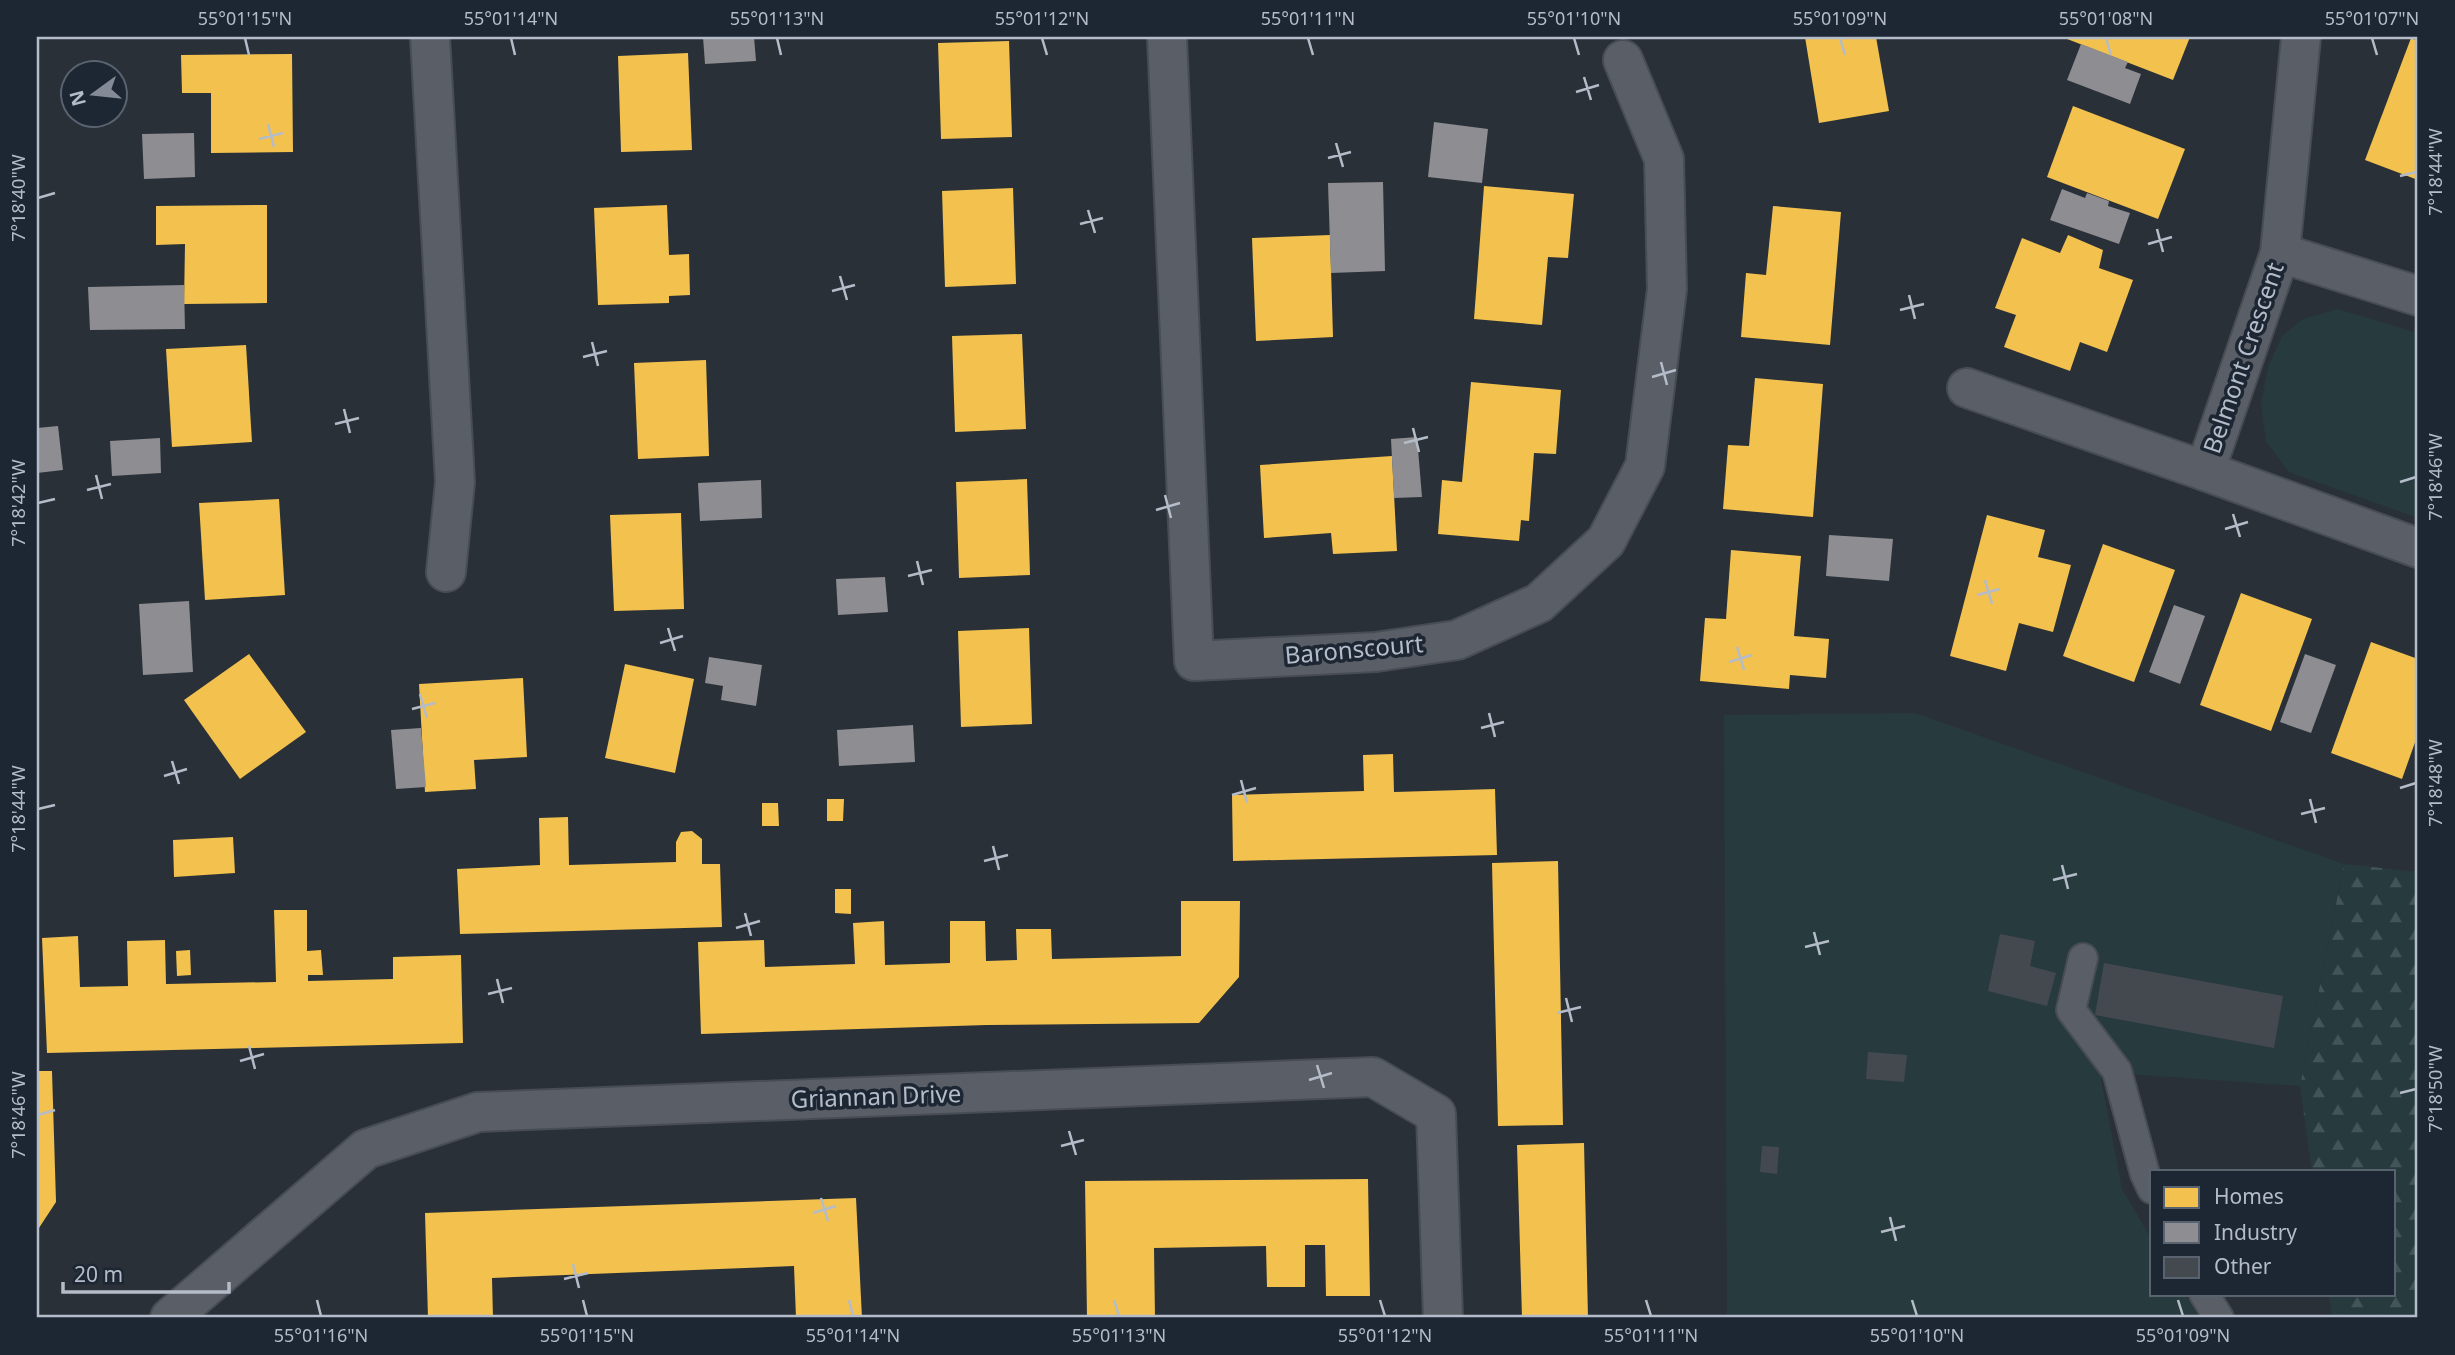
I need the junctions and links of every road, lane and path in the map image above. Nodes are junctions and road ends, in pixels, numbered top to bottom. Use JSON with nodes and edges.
{"nodes":[{"id":1,"x":430,"y":37,"type":"edge"},
{"id":2,"x":1167,"y":37,"type":"edge"},
{"id":3,"x":2301,"y":37,"type":"edge"},
{"id":4,"x":1623,"y":60,"type":"dead end"},
{"id":5,"x":2280,"y":253,"type":"junction"},
{"id":6,"x":2418,"y":296,"type":"edge"},
{"id":7,"x":1967,"y":388,"type":"dead end"},
{"id":8,"x":2205,"y":471,"type":"junction"},
{"id":9,"x":2418,"y":548,"type":"edge"},
{"id":10,"x":446,"y":572,"type":"dead end"},
{"id":11,"x":2083,"y":958,"type":"dead end"},
{"id":12,"x":2150,"y":1185,"type":"edge"},
{"id":13,"x":2205,"y":1296,"type":"edge"},
{"id":14,"x":170,"y":1318,"type":"edge"},
{"id":15,"x":1443,"y":1318,"type":"edge"},
{"id":16,"x":2219,"y":1318,"type":"edge"}],
"edges":[{"from":1,"to":10,"type":"street"},
{"from":2,"to":4,"type":"street","name":"Baronscourt"},
{"from":3,"to":5,"type":"street","name":"Belmont Crescent"},
{"from":5,"to":6,"type":"street"},
{"from":5,"to":8,"type":"street","name":"Belmont Crescent"},
{"from":7,"to":8,"type":"street","name":"Belmont Crescent"},
{"from":8,"to":9,"type":"street"},
{"from":11,"to":12,"type":"lane"},
{"from":13,"to":16,"type":"lane"},
{"from":14,"to":15,"type":"street","name":"Griannan Drive"}]}
